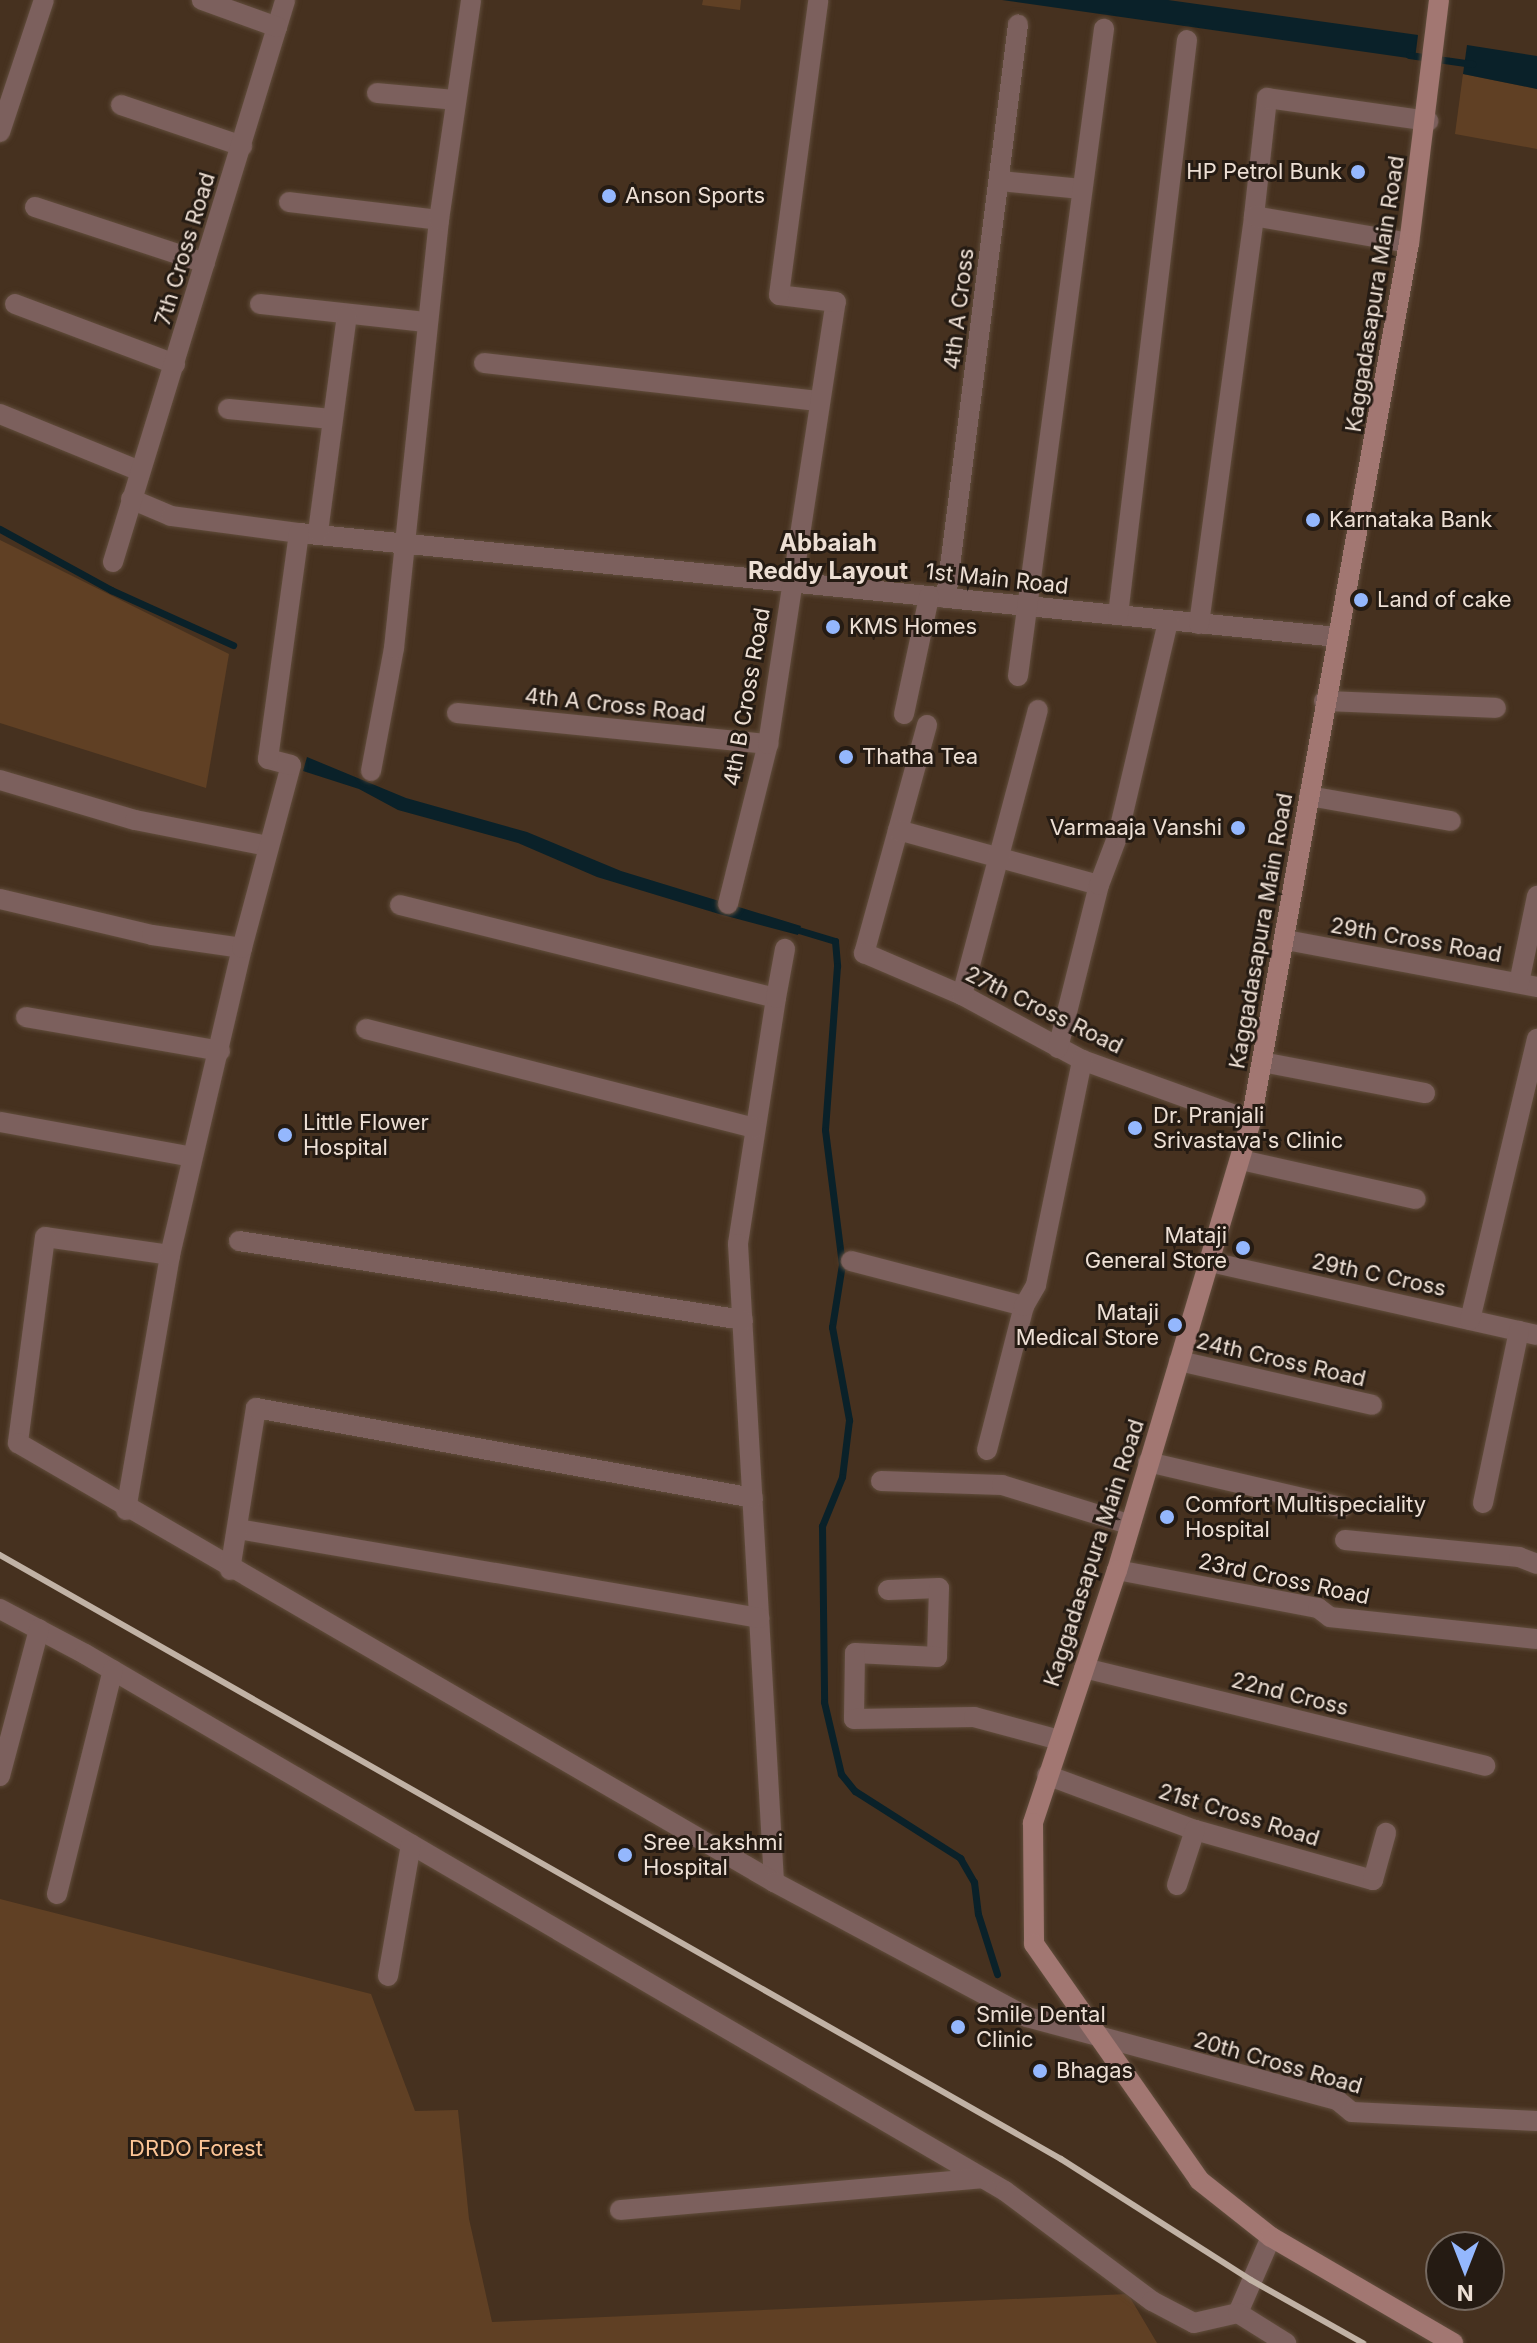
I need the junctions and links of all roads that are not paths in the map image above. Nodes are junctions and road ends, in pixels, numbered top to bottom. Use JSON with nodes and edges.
{"nodes":[{"id":1,"x":44,"y":0,"type":"edge"},
{"id":2,"x":202,"y":0,"type":"edge"},
{"id":3,"x":285,"y":0,"type":"edge"},
{"id":4,"x":471,"y":0,"type":"edge"},
{"id":5,"x":1439,"y":0,"type":"edge"},
{"id":6,"x":818,"y":1,"type":"edge"},
{"id":7,"x":1018,"y":25,"type":"dead end"},
{"id":8,"x":277,"y":27,"type":"junction"},
{"id":9,"x":1104,"y":29,"type":"dead end"},
{"id":10,"x":1187,"y":40,"type":"dead end"},
{"id":11,"x":377,"y":93,"type":"dead end"},
{"id":12,"x":456,"y":100,"type":"junction"},
{"id":13,"x":121,"y":105,"type":"dead end"},
{"id":14,"x":1428,"y":121,"type":"junction"},
{"id":15,"x":0,"y":132,"type":"edge"},
{"id":16,"x":242,"y":146,"type":"junction"},
{"id":17,"x":1000,"y":181,"type":"junction"},
{"id":18,"x":1082,"y":189,"type":"junction"},
{"id":19,"x":289,"y":202,"type":"dead end"},
{"id":20,"x":35,"y":207,"type":"dead end"},
{"id":21,"x":1254,"y":216,"type":"junction"},
{"id":22,"x":439,"y":220,"type":"junction"},
{"id":23,"x":1409,"y":243,"type":"junction"},
{"id":24,"x":205,"y":263,"type":"junction"},
{"id":25,"x":15,"y":304,"type":"dead end"},
{"id":26,"x":260,"y":304,"type":"dead end"},
{"id":27,"x":347,"y":316,"type":"junction"},
{"id":28,"x":427,"y":322,"type":"junction"},
{"id":29,"x":484,"y":363,"type":"dead end"},
{"id":30,"x":175,"y":364,"type":"junction"},
{"id":31,"x":819,"y":401,"type":"junction"},
{"id":32,"x":228,"y":409,"type":"dead end"},
{"id":33,"x":0,"y":414,"type":"edge"},
{"id":34,"x":332,"y":419,"type":"junction"},
{"id":35,"x":140,"y":471,"type":"junction"},
{"id":36,"x":131,"y":499,"type":"junction"},
{"id":37,"x":309,"y":533,"type":"junction"},
{"id":38,"x":407,"y":541,"type":"junction"},
{"id":39,"x":113,"y":562,"type":"dead end"},
{"id":40,"x":791,"y":583,"type":"junction"},
{"id":41,"x":937,"y":597,"type":"junction"},
{"id":42,"x":1031,"y":607,"type":"junction"},
{"id":43,"x":1118,"y":615,"type":"junction"},
{"id":44,"x":1168,"y":621,"type":"junction"},
{"id":45,"x":1199,"y":624,"type":"junction"},
{"id":46,"x":1337,"y":637,"type":"junction"},
{"id":47,"x":1018,"y":676,"type":"dead end"},
{"id":48,"x":1324,"y":701,"type":"junction"},
{"id":49,"x":1496,"y":708,"type":"dead end"},
{"id":50,"x":1038,"y":710,"type":"dead end"},
{"id":51,"x":457,"y":713,"type":"dead end"},
{"id":52,"x":904,"y":714,"type":"dead end"},
{"id":53,"x":927,"y":725,"type":"dead end"},
{"id":54,"x":768,"y":744,"type":"junction"},
{"id":55,"x":371,"y":771,"type":"dead end"},
{"id":56,"x":0,"y":780,"type":"edge"},
{"id":57,"x":1309,"y":796,"type":"junction"},
{"id":58,"x":1451,"y":821,"type":"dead end"},
{"id":59,"x":898,"y":830,"type":"junction"},
{"id":60,"x":268,"y":846,"type":"junction"},
{"id":61,"x":999,"y":858,"type":"junction"},
{"id":62,"x":1099,"y":885,"type":"junction"},
{"id":63,"x":1537,"y":896,"type":"edge"},
{"id":64,"x":0,"y":899,"type":"edge"},
{"id":65,"x":728,"y":904,"type":"dead end"},
{"id":66,"x":400,"y":905,"type":"dead end"},
{"id":67,"x":1286,"y":940,"type":"junction"},
{"id":68,"x":242,"y":948,"type":"junction"},
{"id":69,"x":785,"y":949,"type":"dead end"},
{"id":70,"x":1528,"y":985,"type":"edge"},
{"id":71,"x":962,"y":995,"type":"junction"},
{"id":72,"x":776,"y":998,"type":"junction"},
{"id":73,"x":26,"y":1017,"type":"dead end"},
{"id":74,"x":366,"y":1029,"type":"dead end"},
{"id":75,"x":1537,"y":1039,"type":"edge"},
{"id":76,"x":1058,"y":1048,"type":"junction"},
{"id":77,"x":220,"y":1051,"type":"junction"},
{"id":78,"x":1082,"y":1060,"type":"junction"},
{"id":79,"x":1262,"y":1062,"type":"junction"},
{"id":80,"x":1425,"y":1093,"type":"dead end"},
{"id":81,"x":1251,"y":1121,"type":"junction"},
{"id":82,"x":0,"y":1122,"type":"edge"},
{"id":83,"x":755,"y":1128,"type":"junction"},
{"id":84,"x":192,"y":1157,"type":"junction"},
{"id":85,"x":1241,"y":1160,"type":"junction"},
{"id":86,"x":1416,"y":1199,"type":"dead end"},
{"id":87,"x":239,"y":1241,"type":"dead end"},
{"id":88,"x":170,"y":1255,"type":"junction"},
{"id":89,"x":851,"y":1261,"type":"dead end"},
{"id":90,"x":1210,"y":1262,"type":"junction"},
{"id":91,"x":1024,"y":1306,"type":"junction"},
{"id":92,"x":743,"y":1320,"type":"junction"},
{"id":93,"x":1470,"y":1320,"type":"junction"},
{"id":94,"x":1528,"y":1333,"type":"edge"},
{"id":95,"x":1179,"y":1361,"type":"junction"},
{"id":96,"x":1372,"y":1405,"type":"dead end"},
{"id":97,"x":987,"y":1450,"type":"dead end"},
{"id":98,"x":1148,"y":1462,"type":"junction"},
{"id":99,"x":881,"y":1481,"type":"dead end"},
{"id":100,"x":753,"y":1498,"type":"junction"},
{"id":101,"x":1483,"y":1503,"type":"dead end"},
{"id":102,"x":1342,"y":1507,"type":"dead end"},
{"id":103,"x":126,"y":1510,"type":"junction"},
{"id":104,"x":1128,"y":1524,"type":"junction"},
{"id":105,"x":238,"y":1529,"type":"junction"},
{"id":106,"x":1345,"y":1540,"type":"dead end"},
{"id":107,"x":1537,"y":1564,"type":"edge"},
{"id":108,"x":230,"y":1570,"type":"junction"},
{"id":109,"x":1117,"y":1570,"type":"junction"},
{"id":110,"x":888,"y":1590,"type":"dead end"},
{"id":111,"x":0,"y":1609,"type":"edge"},
{"id":112,"x":759,"y":1618,"type":"junction"},
{"id":113,"x":39,"y":1629,"type":"junction"},
{"id":114,"x":1537,"y":1639,"type":"edge"},
{"id":115,"x":1084,"y":1668,"type":"junction"},
{"id":116,"x":113,"y":1670,"type":"junction"},
{"id":117,"x":1059,"y":1740,"type":"junction"},
{"id":118,"x":1485,"y":1766,"type":"dead end"},
{"id":119,"x":1047,"y":1775,"type":"junction"},
{"id":120,"x":0,"y":1776,"type":"edge"},
{"id":121,"x":1195,"y":1830,"type":"junction"},
{"id":122,"x":1386,"y":1833,"type":"dead end"},
{"id":123,"x":411,"y":1844,"type":"junction"},
{"id":124,"x":774,"y":1882,"type":"junction"},
{"id":125,"x":1177,"y":1885,"type":"dead end"},
{"id":126,"x":57,"y":1894,"type":"dead end"},
{"id":127,"x":388,"y":1976,"type":"dead end"},
{"id":128,"x":1104,"y":2039,"type":"junction"},
{"id":129,"x":1537,"y":2121,"type":"edge"},
{"id":130,"x":983,"y":2178,"type":"junction"},
{"id":131,"x":620,"y":2210,"type":"dead end"},
{"id":132,"x":1271,"y":2237,"type":"junction"},
{"id":133,"x":1238,"y":2313,"type":"junction"},
{"id":134,"x":1286,"y":2343,"type":"edge"},
{"id":135,"x":1453,"y":2343,"type":"edge"}],
"edges":[{"from":1,"to":15,"type":"street"},
{"from":2,"to":8,"type":"street"},
{"from":3,"to":8,"type":"street","name":"7th Cross Road"},
{"from":4,"to":12,"type":"street"},
{"from":5,"to":14,"type":"main road","name":"Kaggadasapura Main Road"},
{"from":6,"to":31,"type":"street","name":"4th B Cross Road"},
{"from":7,"to":17,"type":"street","name":"4th A Cross"},
{"from":8,"to":16,"type":"street","name":"7th Cross Road"},
{"from":9,"to":18,"type":"street"},
{"from":10,"to":43,"type":"street"},
{"from":11,"to":12,"type":"street"},
{"from":12,"to":22,"type":"street"},
{"from":13,"to":16,"type":"street"},
{"from":14,"to":21,"type":"street"},
{"from":14,"to":23,"type":"main road","name":"Kaggadasapura Main Road"},
{"from":16,"to":24,"type":"street","name":"7th Cross Road"},
{"from":17,"to":18,"type":"street"},
{"from":17,"to":41,"type":"street","name":"4th A Cross"},
{"from":18,"to":42,"type":"street"},
{"from":19,"to":22,"type":"street"},
{"from":20,"to":24,"type":"street"},
{"from":21,"to":23,"type":"street"},
{"from":21,"to":45,"type":"street"},
{"from":22,"to":28,"type":"street"},
{"from":23,"to":46,"type":"main road","name":"Kaggadasapura Main Road"},
{"from":24,"to":30,"type":"street","name":"7th Cross Road"},
{"from":25,"to":30,"type":"street"},
{"from":26,"to":27,"type":"street"},
{"from":27,"to":28,"type":"street"},
{"from":27,"to":34,"type":"street"},
{"from":28,"to":38,"type":"street"},
{"from":29,"to":31,"type":"street"},
{"from":30,"to":35,"type":"street","name":"7th Cross Road"},
{"from":31,"to":40,"type":"street","name":"4th B Cross Road"},
{"from":32,"to":34,"type":"street"},
{"from":33,"to":35,"type":"street"},
{"from":34,"to":37,"type":"street"},
{"from":35,"to":36,"type":"street","name":"7th Cross Road"},
{"from":36,"to":37,"type":"street","name":"1st Main Road"},
{"from":36,"to":39,"type":"street","name":"7th Cross Road"},
{"from":37,"to":38,"type":"street","name":"1st Main Road"},
{"from":37,"to":60,"type":"street"},
{"from":38,"to":40,"type":"street","name":"1st Main Road"},
{"from":38,"to":55,"type":"street"},
{"from":40,"to":41,"type":"street","name":"1st Main Road"},
{"from":40,"to":54,"type":"street","name":"4th B Cross Road"},
{"from":41,"to":42,"type":"street","name":"1st Main Road"},
{"from":41,"to":52,"type":"street","name":"4th A Cross"},
{"from":42,"to":43,"type":"street","name":"1st Main Road"},
{"from":42,"to":47,"type":"street"},
{"from":43,"to":44,"type":"street","name":"1st Main Road"},
{"from":44,"to":45,"type":"street","name":"1st Main Road"},
{"from":44,"to":62,"type":"street"},
{"from":45,"to":46,"type":"street","name":"1st Main Road"},
{"from":46,"to":48,"type":"main road","name":"Kaggadasapura Main Road"},
{"from":48,"to":49,"type":"street"},
{"from":48,"to":57,"type":"main road","name":"Kaggadasapura Main Road"},
{"from":50,"to":61,"type":"street"},
{"from":51,"to":54,"type":"street","name":"4th A Cross Road"},
{"from":53,"to":59,"type":"street"},
{"from":54,"to":65,"type":"street","name":"4th B Cross Road"},
{"from":56,"to":60,"type":"street"},
{"from":57,"to":58,"type":"street"},
{"from":57,"to":67,"type":"main road","name":"Kaggadasapura Main Road"},
{"from":59,"to":61,"type":"street"},
{"from":59,"to":71,"type":"street","name":"27th Cross Road"},
{"from":60,"to":68,"type":"street"},
{"from":61,"to":62,"type":"street"},
{"from":61,"to":71,"type":"street"},
{"from":62,"to":76,"type":"street"},
{"from":63,"to":70,"type":"street"},
{"from":64,"to":68,"type":"street"},
{"from":66,"to":72,"type":"street"},
{"from":67,"to":70,"type":"street","name":"29th Cross Road"},
{"from":67,"to":79,"type":"main road","name":"Kaggadasapura Main Road"},
{"from":68,"to":77,"type":"street"},
{"from":69,"to":72,"type":"street"},
{"from":71,"to":76,"type":"street","name":"27th Cross Road"},
{"from":72,"to":83,"type":"street"},
{"from":73,"to":77,"type":"street"},
{"from":74,"to":83,"type":"street"},
{"from":75,"to":93,"type":"street"},
{"from":76,"to":78,"type":"street","name":"27th Cross Road"},
{"from":77,"to":84,"type":"street"},
{"from":78,"to":81,"type":"street","name":"27th Cross Road"},
{"from":78,"to":91,"type":"street"},
{"from":79,"to":80,"type":"street"},
{"from":79,"to":81,"type":"main road","name":"Kaggadasapura Main Road"},
{"from":81,"to":85,"type":"main road","name":"Kaggadasapura Main Road"},
{"from":82,"to":84,"type":"street"},
{"from":83,"to":92,"type":"street"},
{"from":84,"to":88,"type":"street"},
{"from":85,"to":86,"type":"street"},
{"from":85,"to":90,"type":"main road","name":"Kaggadasapura Main Road"},
{"from":87,"to":92,"type":"street"},
{"from":88,"to":103,"type":"street"},
{"from":88,"to":103,"type":"street","name":"20th Cross Road"},
{"from":89,"to":91,"type":"street"},
{"from":90,"to":93,"type":"street","name":"29th C Cross"},
{"from":90,"to":95,"type":"main road","name":"Kaggadasapura Main Road"},
{"from":91,"to":97,"type":"street"},
{"from":92,"to":100,"type":"street"},
{"from":93,"to":94,"type":"street","name":"29th C Cross"},
{"from":94,"to":101,"type":"street"},
{"from":95,"to":96,"type":"street","name":"24th Cross Road"},
{"from":95,"to":98,"type":"main road","name":"Kaggadasapura Main Road"},
{"from":98,"to":102,"type":"street"},
{"from":98,"to":104,"type":"main road","name":"Kaggadasapura Main Road"},
{"from":99,"to":104,"type":"street"},
{"from":100,"to":105,"type":"street"},
{"from":100,"to":112,"type":"street"},
{"from":103,"to":108,"type":"street","name":"20th Cross Road"},
{"from":104,"to":109,"type":"main road","name":"Kaggadasapura Main Road"},
{"from":105,"to":108,"type":"street"},
{"from":105,"to":112,"type":"street"},
{"from":106,"to":107,"type":"street"},
{"from":108,"to":124,"type":"street","name":"20th Cross Road"},
{"from":109,"to":114,"type":"street","name":"23rd Cross Road"},
{"from":109,"to":115,"type":"main road","name":"Kaggadasapura Main Road"},
{"from":110,"to":117,"type":"street"},
{"from":111,"to":113,"type":"street"},
{"from":112,"to":124,"type":"street"},
{"from":113,"to":116,"type":"street"},
{"from":113,"to":120,"type":"street"},
{"from":115,"to":117,"type":"main road","name":"Kaggadasapura Main Road"},
{"from":115,"to":118,"type":"street","name":"22nd Cross"},
{"from":116,"to":123,"type":"street"},
{"from":116,"to":126,"type":"street"},
{"from":117,"to":119,"type":"main road","name":"Kaggadasapura Main Road"},
{"from":119,"to":121,"type":"street","name":"21st Cross Road"},
{"from":119,"to":128,"type":"main road","name":"Kaggadasapura Main Road"},
{"from":121,"to":122,"type":"street","name":"21st Cross Road"},
{"from":121,"to":125,"type":"street"},
{"from":123,"to":127,"type":"street"},
{"from":123,"to":130,"type":"street"},
{"from":124,"to":128,"type":"street","name":"20th Cross Road"},
{"from":128,"to":129,"type":"street","name":"20th Cross Road"},
{"from":128,"to":132,"type":"main road","name":"Kaggadasapura Main Road"},
{"from":130,"to":131,"type":"street"},
{"from":130,"to":133,"type":"street"},
{"from":132,"to":133,"type":"street"},
{"from":132,"to":135,"type":"main road","name":"Kaggadasapura Main Road"},
{"from":133,"to":134,"type":"street"}]}
